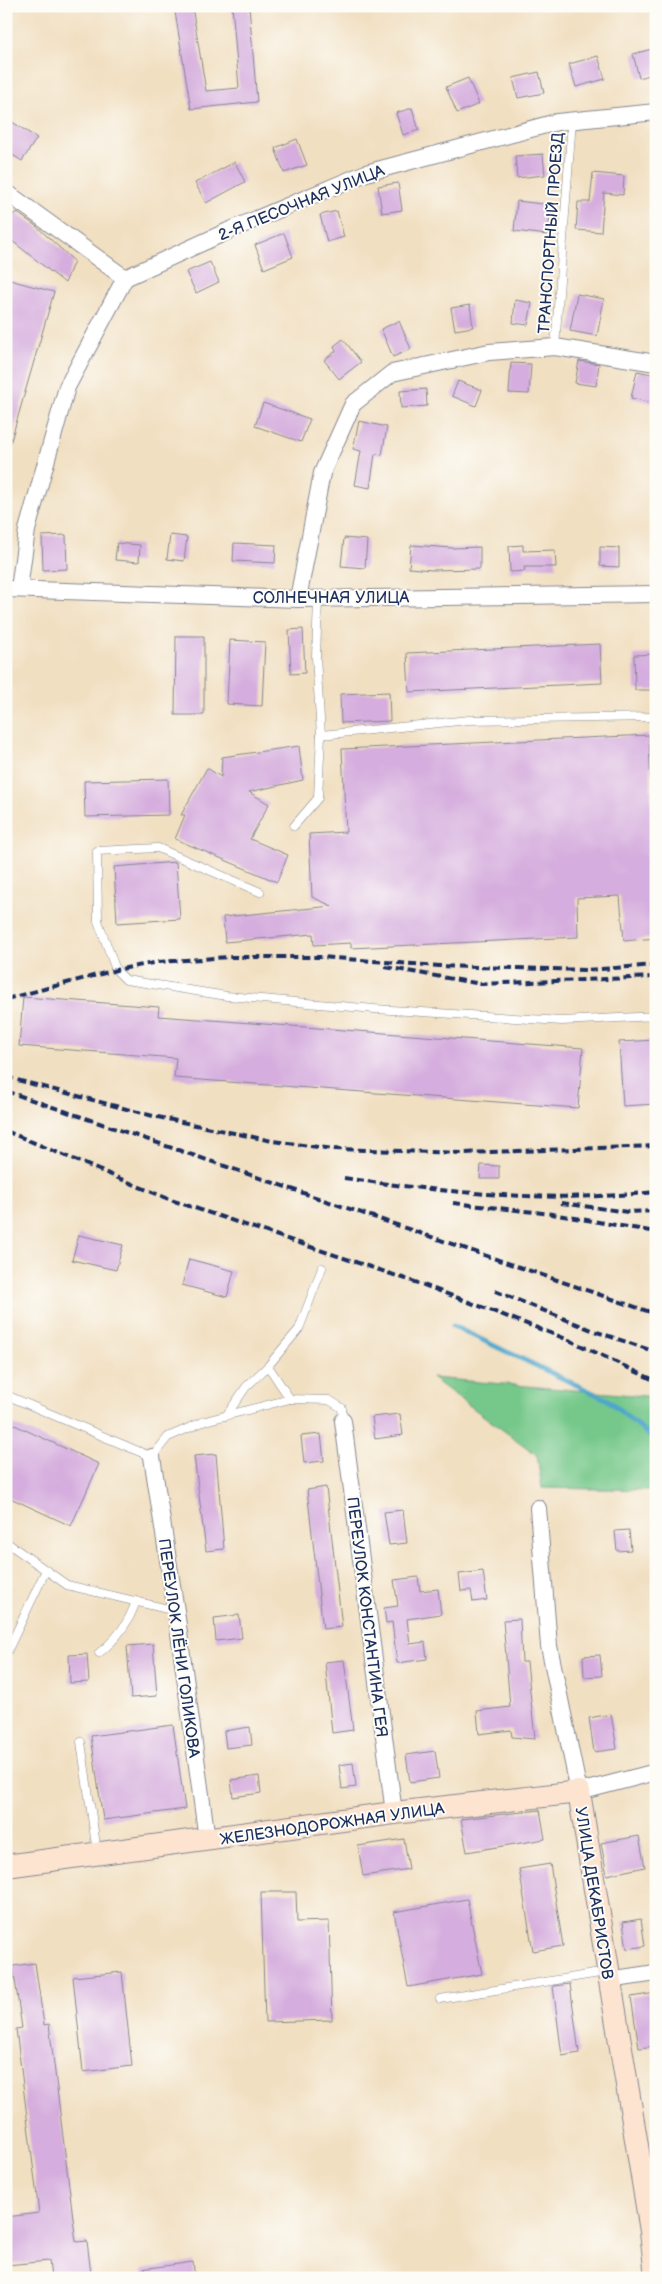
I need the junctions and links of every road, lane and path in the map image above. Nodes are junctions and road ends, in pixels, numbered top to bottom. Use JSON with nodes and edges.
{"nodes":[{"id":1,"x":656,"y":112,"type":"edge"},
{"id":2,"x":572,"y":120,"type":"junction"},
{"id":3,"x":6,"y":192,"type":"edge"},
{"id":4,"x":125,"y":278,"type":"junction"},
{"id":5,"x":555,"y":347,"type":"junction"},
{"id":6,"x":656,"y":363,"type":"edge"},
{"id":7,"x":13,"y":589,"type":"edge"},
{"id":8,"x":656,"y":594,"type":"edge"},
{"id":9,"x":298,"y":599,"type":"junction"},
{"id":10,"x":318,"y":599,"type":"junction"},
{"id":11,"x":656,"y":717,"type":"edge"},
{"id":12,"x":321,"y":735,"type":"junction"},
{"id":13,"x":294,"y":826,"type":"dead end"},
{"id":14,"x":260,"y":892,"type":"dead end"},
{"id":15,"x":656,"y":1016,"type":"edge"},
{"id":16,"x":322,"y":1268,"type":"dead end"},
{"id":17,"x":268,"y":1366,"type":"junction"},
{"id":18,"x":6,"y":1395,"type":"edge"},
{"id":19,"x":290,"y":1399,"type":"junction"},
{"id":20,"x":226,"y":1416,"type":"junction"},
{"id":21,"x":343,"y":1421,"type":"joint"},
{"id":22,"x":152,"y":1457,"type":"junction"},
{"id":23,"x":538,"y":1508,"type":"dead end"},
{"id":24,"x":6,"y":1542,"type":"edge"},
{"id":25,"x":46,"y":1570,"type":"junction"},
{"id":26,"x":136,"y":1601,"type":"junction"},
{"id":27,"x":176,"y":1611,"type":"junction"},
{"id":28,"x":7,"y":1651,"type":"edge"},
{"id":29,"x":98,"y":1653,"type":"dead end"},
{"id":30,"x":80,"y":1742,"type":"dead end"},
{"id":31,"x":656,"y":1772,"type":"edge"},
{"id":32,"x":579,"y":1792,"type":"junction"},
{"id":33,"x":394,"y":1813,"type":"junction"},
{"id":34,"x":206,"y":1839,"type":"junction"},
{"id":35,"x":97,"y":1855,"type":"junction"},
{"id":36,"x":6,"y":1866,"type":"edge"},
{"id":37,"x":656,"y":1973,"type":"edge"},
{"id":38,"x":609,"y":1976,"type":"junction"},
{"id":39,"x":440,"y":1999,"type":"dead end"},
{"id":40,"x":653,"y":2230,"type":"edge"},
{"id":41,"x":656,"y":2277,"type":"edge"}],
"edges":[{"from":1,"to":2,"type":"street","name":"2-Я ПЕСОЧНАЯ УЛИЦА"},
{"from":2,"to":4,"type":"street","name":"2-Я ПЕСОЧНАЯ УЛИЦА"},
{"from":2,"to":5,"type":"lane","name":"ТРАНСПОРТНЫЙ ПРОЕЗД"},
{"from":3,"to":4,"type":"street"},
{"from":4,"to":7,"type":"street"},
{"from":5,"to":6,"type":"street"},
{"from":5,"to":9,"type":"street"},
{"from":7,"to":9,"type":"street","name":"СОЛНЕЧНАЯ УЛИЦА"},
{"from":8,"to":10,"type":"street","name":"СОЛНЕЧНАЯ УЛИЦА"},
{"from":9,"to":10,"type":"street","name":"СОЛНЕЧНАЯ УЛИЦА"},
{"from":10,"to":12,"type":"lane"},
{"from":11,"to":12,"type":"lane"},
{"from":12,"to":13,"type":"lane"},
{"from":14,"to":15,"type":"lane"},
{"from":16,"to":17,"type":"lane"},
{"from":17,"to":19,"type":"lane"},
{"from":17,"to":20,"type":"lane"},
{"from":18,"to":22,"type":"lane"},
{"from":19,"to":20,"type":"lane"},
{"from":19,"to":21,"type":"lane"},
{"from":20,"to":22,"type":"lane"},
{"from":21,"to":33,"type":"street","name":"ПЕРЕУЛОК КОНСТАНТИНА ГЕЯ"},
{"from":22,"to":27,"type":"street","name":"ПЕРЕУЛОК ЛЁНИ ГОЛИКОВА"},
{"from":23,"to":32,"type":"street","name":"УЛИЦА ДЕКАБРИСТОВ"},
{"from":24,"to":25,"type":"lane"},
{"from":25,"to":26,"type":"lane"},
{"from":25,"to":28,"type":"lane"},
{"from":26,"to":27,"type":"lane"},
{"from":26,"to":29,"type":"lane"},
{"from":27,"to":34,"type":"street","name":"ПЕРЕУЛОК ЛЁНИ ГОЛИКОВА"},
{"from":30,"to":35,"type":"lane"},
{"from":31,"to":32,"type":"street","name":"ЖЕЛЕЗНОДОРОЖНАЯ УЛИЦА"},
{"from":32,"to":33,"type":"street","name":"ЖЕЛЕЗНОДОРОЖНАЯ УЛИЦА"},
{"from":32,"to":38,"type":"street","name":"УЛИЦА ДЕКАБРИСТОВ"},
{"from":33,"to":34,"type":"street","name":"ЖЕЛЕЗНОДОРОЖНАЯ УЛИЦА"},
{"from":34,"to":35,"type":"street","name":"ЖЕЛЕЗНОДОРОЖНАЯ УЛИЦА"},
{"from":35,"to":36,"type":"street","name":"ЖЕЛЕЗНОДОРОЖНАЯ УЛИЦА"},
{"from":37,"to":38,"type":"street"},
{"from":38,"to":39,"type":"lane"},
{"from":38,"to":40,"type":"street","name":"УЛИЦА ДЕКАБРИСТОВ"},
{"from":40,"to":41,"type":"street","name":"УЛИЦА ДЕКАБРИСТОВ"}]}
